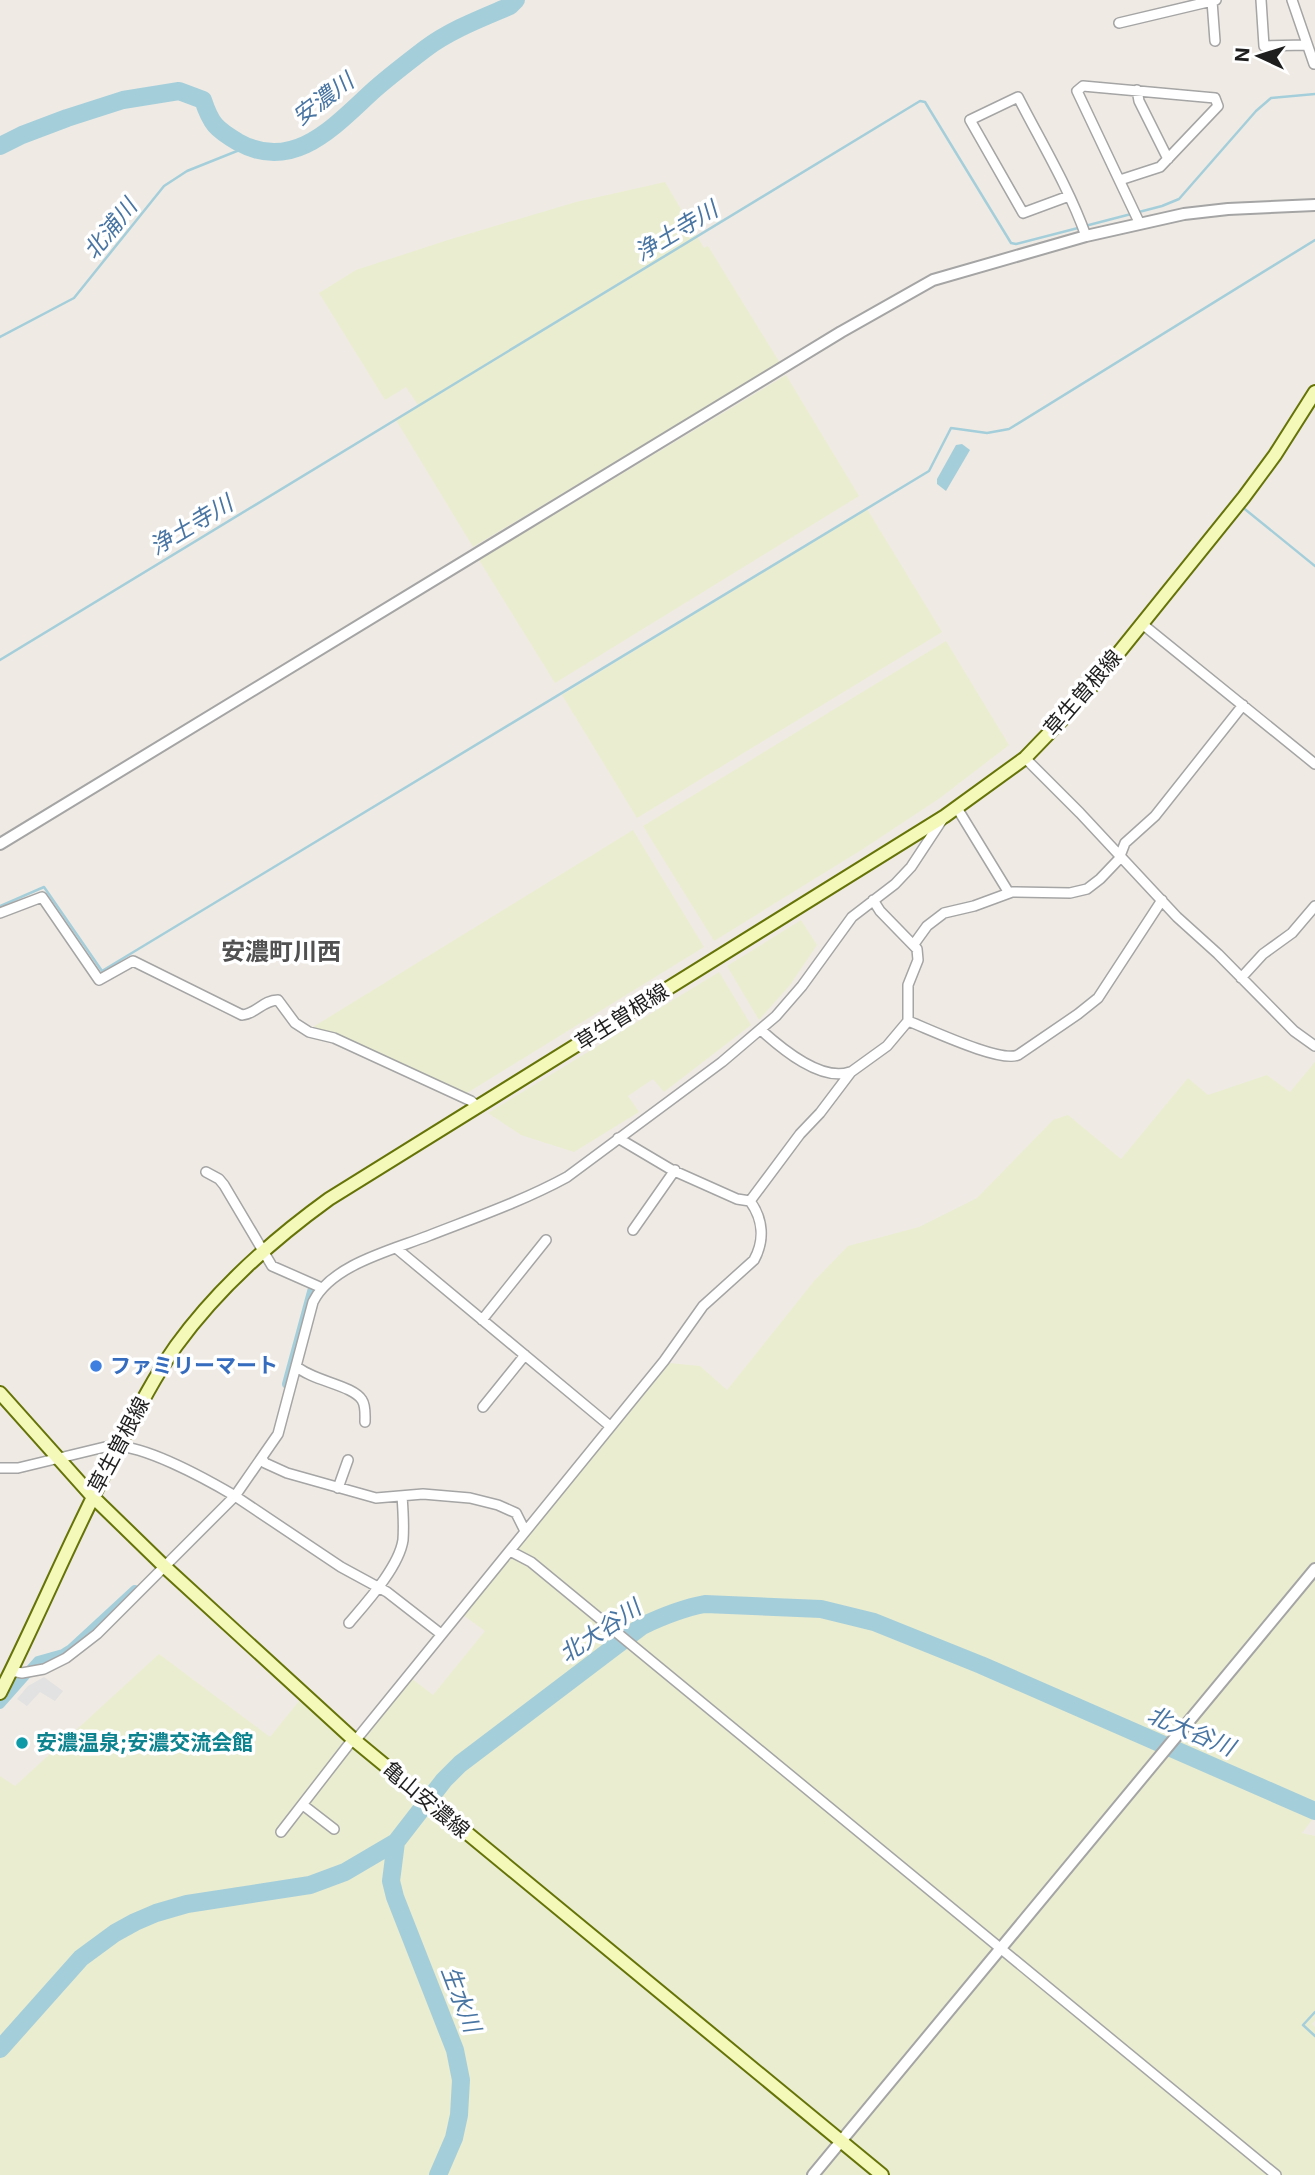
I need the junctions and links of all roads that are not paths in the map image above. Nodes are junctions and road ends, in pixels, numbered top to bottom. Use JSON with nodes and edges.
{"nodes":[{"id":1,"x":1261,"y":0,"type":"edge"},
{"id":2,"x":1292,"y":0,"type":"edge"},
{"id":3,"x":1214,"y":1,"type":"edge"},
{"id":4,"x":1119,"y":23,"type":"dead end"},
{"id":5,"x":1214,"y":41,"type":"dead end"},
{"id":6,"x":1307,"y":45,"type":"junction"},
{"id":7,"x":1314,"y":64,"type":"edge"},
{"id":8,"x":1137,"y":90,"type":"junction"},
{"id":9,"x":1168,"y":159,"type":"junction"},
{"id":10,"x":1120,"y":180,"type":"junction"},
{"id":11,"x":1069,"y":197,"type":"junction"},
{"id":12,"x":1315,"y":205,"type":"edge"},
{"id":13,"x":1139,"y":222,"type":"junction"},
{"id":14,"x":1086,"y":236,"type":"junction"},
{"id":15,"x":1315,"y":393,"type":"edge"},
{"id":16,"x":1141,"y":623,"type":"junction"},
{"id":17,"x":1242,"y":705,"type":"junction"},
{"id":18,"x":1025,"y":758,"type":"junction"},
{"id":19,"x":1315,"y":764,"type":"edge"},
{"id":20,"x":957,"y":808,"type":"junction"},
{"id":21,"x":945,"y":816,"type":"junction"},
{"id":22,"x":0,"y":844,"type":"edge"},
{"id":23,"x":1120,"y":856,"type":"junction"},
{"id":24,"x":1009,"y":893,"type":"junction"},
{"id":25,"x":873,"y":900,"type":"junction"},
{"id":26,"x":1162,"y":900,"type":"junction"},
{"id":27,"x":1315,"y":906,"type":"edge"},
{"id":28,"x":0,"y":913,"type":"edge"},
{"id":29,"x":914,"y":944,"type":"junction"},
{"id":30,"x":1241,"y":978,"type":"junction"},
{"id":31,"x":908,"y":1021,"type":"junction"},
{"id":32,"x":761,"y":1030,"type":"junction"},
{"id":33,"x":1315,"y":1046,"type":"edge"},
{"id":34,"x":851,"y":1072,"type":"junction"},
{"id":35,"x":477,"y":1106,"type":"junction"},
{"id":36,"x":618,"y":1139,"type":"junction"},
{"id":37,"x":675,"y":1170,"type":"junction"},
{"id":38,"x":206,"y":1172,"type":"dead end"},
{"id":39,"x":750,"y":1201,"type":"junction"},
{"id":40,"x":633,"y":1230,"type":"dead end"},
{"id":41,"x":546,"y":1240,"type":"dead end"},
{"id":42,"x":396,"y":1248,"type":"junction"},
{"id":43,"x":263,"y":1250,"type":"junction"},
{"id":44,"x":322,"y":1288,"type":"junction"},
{"id":45,"x":482,"y":1320,"type":"junction"},
{"id":46,"x":525,"y":1355,"type":"junction"},
{"id":47,"x":296,"y":1366,"type":"junction"},
{"id":48,"x":0,"y":1393,"type":"edge"},
{"id":49,"x":483,"y":1407,"type":"dead end"},
{"id":50,"x":365,"y":1422,"type":"dead end"},
{"id":51,"x":610,"y":1426,"type":"junction"},
{"id":52,"x":120,"y":1445,"type":"junction"},
{"id":53,"x":262,"y":1459,"type":"junction"},
{"id":54,"x":58,"y":1460,"type":"junction"},
{"id":55,"x":348,"y":1460,"type":"dead end"},
{"id":56,"x":0,"y":1468,"type":"edge"},
{"id":57,"x":338,"y":1489,"type":"junction"},
{"id":58,"x":92,"y":1496,"type":"junction"},
{"id":59,"x":235,"y":1496,"type":"junction"},
{"id":60,"x":402,"y":1496,"type":"junction"},
{"id":61,"x":524,"y":1531,"type":"junction"},
{"id":62,"x":509,"y":1551,"type":"junction"},
{"id":63,"x":164,"y":1567,"type":"junction"},
{"id":64,"x":1315,"y":1569,"type":"edge"},
{"id":65,"x":379,"y":1587,"type":"junction"},
{"id":66,"x":349,"y":1623,"type":"dead end"},
{"id":67,"x":441,"y":1634,"type":"junction"},
{"id":68,"x":11,"y":1671,"type":"junction"},
{"id":69,"x":0,"y":1693,"type":"edge"},
{"id":70,"x":354,"y":1740,"type":"junction"},
{"id":71,"x":303,"y":1805,"type":"junction"},
{"id":72,"x":334,"y":1829,"type":"dead end"},
{"id":73,"x":281,"y":1832,"type":"dead end"},
{"id":74,"x":1002,"y":1949,"type":"junction"},
{"id":75,"x":841,"y":2141,"type":"junction"},
{"id":76,"x":813,"y":2175,"type":"edge"},
{"id":77,"x":882,"y":2175,"type":"edge"},
{"id":78,"x":1276,"y":2175,"type":"edge"}],
"edges":[{"from":1,"to":6,"type":"street"},
{"from":2,"to":6,"type":"street"},
{"from":3,"to":4,"type":"street"},
{"from":3,"to":5,"type":"street"},
{"from":6,"to":7,"type":"street"},
{"from":8,"to":9,"type":"street"},
{"from":8,"to":9,"type":"street"},
{"from":8,"to":10,"type":"street"},
{"from":9,"to":10,"type":"street"},
{"from":10,"to":13,"type":"street"},
{"from":11,"to":11,"type":"street"},
{"from":11,"to":14,"type":"street"},
{"from":12,"to":13,"type":"street"},
{"from":13,"to":14,"type":"street"},
{"from":14,"to":22,"type":"street"},
{"from":15,"to":16,"type":"main road","name":"草生曽根線"},
{"from":16,"to":17,"type":"street"},
{"from":16,"to":18,"type":"main road","name":"草生曽根線"},
{"from":17,"to":19,"type":"street"},
{"from":17,"to":23,"type":"street"},
{"from":18,"to":20,"type":"main road","name":"草生曽根線"},
{"from":18,"to":23,"type":"street"},
{"from":20,"to":21,"type":"main road","name":"草生曽根線"},
{"from":20,"to":24,"type":"street"},
{"from":21,"to":25,"type":"street"},
{"from":21,"to":35,"type":"main road","name":"草生曽根線"},
{"from":23,"to":24,"type":"street"},
{"from":23,"to":26,"type":"street"},
{"from":24,"to":29,"type":"street"},
{"from":25,"to":29,"type":"street"},
{"from":25,"to":32,"type":"street"},
{"from":26,"to":30,"type":"street"},
{"from":26,"to":31,"type":"street"},
{"from":27,"to":30,"type":"street"},
{"from":28,"to":35,"type":"street"},
{"from":29,"to":31,"type":"street"},
{"from":30,"to":33,"type":"street"},
{"from":31,"to":34,"type":"street"},
{"from":32,"to":34,"type":"street"},
{"from":32,"to":36,"type":"street"},
{"from":34,"to":39,"type":"street"},
{"from":35,"to":43,"type":"main road","name":"草生曽根線"},
{"from":36,"to":37,"type":"street"},
{"from":36,"to":42,"type":"street"},
{"from":37,"to":39,"type":"street"},
{"from":37,"to":40,"type":"street"},
{"from":38,"to":43,"type":"street"},
{"from":39,"to":51,"type":"street"},
{"from":41,"to":45,"type":"street"},
{"from":42,"to":44,"type":"street"},
{"from":42,"to":45,"type":"street"},
{"from":43,"to":44,"type":"street"},
{"from":43,"to":52,"type":"main road","name":"草生曽根線"},
{"from":44,"to":47,"type":"street"},
{"from":45,"to":46,"type":"street"},
{"from":46,"to":49,"type":"street"},
{"from":46,"to":51,"type":"street"},
{"from":47,"to":50,"type":"street"},
{"from":47,"to":53,"type":"street"},
{"from":48,"to":54,"type":"main road","name":"亀山安濃線"},
{"from":51,"to":61,"type":"street"},
{"from":52,"to":54,"type":"street"},
{"from":52,"to":58,"type":"main road","name":"草生曽根線"},
{"from":52,"to":59,"type":"street"},
{"from":53,"to":57,"type":"street"},
{"from":53,"to":59,"type":"street"},
{"from":54,"to":56,"type":"street"},
{"from":54,"to":58,"type":"main road","name":"亀山安濃線"},
{"from":55,"to":57,"type":"street"},
{"from":57,"to":60,"type":"street"},
{"from":58,"to":63,"type":"main road","name":"亀山安濃線"},
{"from":58,"to":68,"type":"main road","name":"草生曽根線"},
{"from":59,"to":63,"type":"street"},
{"from":59,"to":65,"type":"street"},
{"from":60,"to":61,"type":"street"},
{"from":60,"to":65,"type":"street"},
{"from":61,"to":62,"type":"street"},
{"from":62,"to":67,"type":"street"},
{"from":62,"to":74,"type":"street"},
{"from":63,"to":68,"type":"street"},
{"from":63,"to":70,"type":"main road","name":"亀山安濃線"},
{"from":64,"to":74,"type":"street"},
{"from":65,"to":66,"type":"street"},
{"from":65,"to":67,"type":"street"},
{"from":67,"to":70,"type":"street"},
{"from":68,"to":69,"type":"main road","name":"草生曽根線"},
{"from":70,"to":71,"type":"street"},
{"from":70,"to":75,"type":"main road","name":"亀山安濃線"},
{"from":71,"to":72,"type":"street"},
{"from":71,"to":73,"type":"street"},
{"from":74,"to":75,"type":"street"},
{"from":74,"to":78,"type":"street"},
{"from":75,"to":76,"type":"street"},
{"from":75,"to":77,"type":"main road","name":"亀山安濃線"}]}
